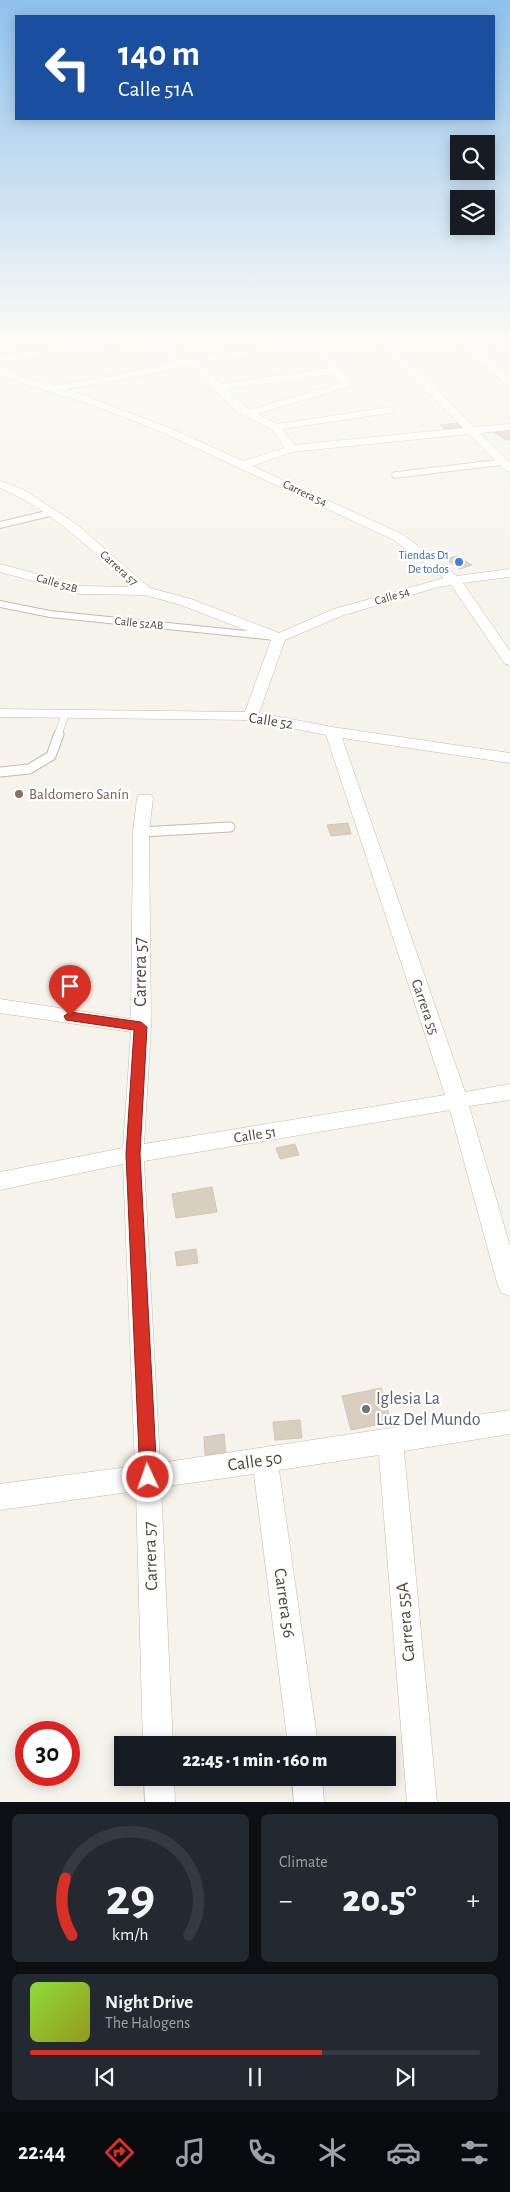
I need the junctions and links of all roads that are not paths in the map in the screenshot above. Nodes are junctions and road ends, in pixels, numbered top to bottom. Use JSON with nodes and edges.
{"nodes":[{"id":1,"x":153,"y":426,"type":"edge"},
{"id":2,"x":282,"y":426,"type":"edge"},
{"id":3,"x":469,"y":426,"type":"edge"},
{"id":4,"x":276,"y":427,"type":"joint"},
{"id":5,"x":510,"y":427,"type":"edge"},
{"id":6,"x":475,"y":432,"type":"junction"},
{"id":7,"x":292,"y":449,"type":"junction"},
{"id":8,"x":243,"y":464,"type":"junction"},
{"id":9,"x":507,"y":465,"type":"edge"},
{"id":10,"x":395,"y":475,"type":"dead end"},
{"id":11,"x":0,"y":484,"type":"edge"},
{"id":12,"x":51,"y":512,"type":"junction"},
{"id":13,"x":0,"y":525,"type":"edge"},
{"id":14,"x":0,"y":568,"type":"edge"},
{"id":15,"x":510,"y":573,"type":"edge"},
{"id":16,"x":454,"y":580,"type":"junction"},
{"id":17,"x":145,"y":591,"type":"junction"},
{"id":18,"x":0,"y":604,"type":"edge"},
{"id":19,"x":279,"y":638,"type":"junction"},
{"id":20,"x":510,"y":660,"type":"edge"},
{"id":21,"x":0,"y":713,"type":"edge"},
{"id":22,"x":65,"y":715,"type":"junction"},
{"id":23,"x":251,"y":716,"type":"junction"},
{"id":24,"x":332,"y":732,"type":"junction"},
{"id":25,"x":510,"y":758,"type":"edge"},
{"id":26,"x":0,"y":772,"type":"edge"},
{"id":27,"x":145,"y":798,"type":"dead end"},
{"id":28,"x":230,"y":828,"type":"dead end"},
{"id":29,"x":141,"y":832,"type":"junction"},
{"id":30,"x":0,"y":1006,"type":"edge"},
{"id":31,"x":141,"y":1027,"type":"junction"},
{"id":32,"x":510,"y":1092,"type":"edge"},
{"id":33,"x":458,"y":1102,"type":"junction"},
{"id":34,"x":133,"y":1154,"type":"junction"},
{"id":35,"x":0,"y":1181,"type":"edge"},
{"id":36,"x":510,"y":1286,"type":"edge"},
{"id":37,"x":510,"y":1422,"type":"edge"},
{"id":38,"x":391,"y":1442,"type":"junction"},
{"id":39,"x":265,"y":1461,"type":"junction"},
{"id":40,"x":148,"y":1477,"type":"junction"},
{"id":41,"x":0,"y":1497,"type":"edge"},
{"id":42,"x":158,"y":1736,"type":"edge"},
{"id":43,"x":302,"y":1736,"type":"edge"},
{"id":44,"x":159,"y":1786,"type":"edge"},
{"id":45,"x":308,"y":1786,"type":"edge"},
{"id":46,"x":160,"y":1802,"type":"edge"},
{"id":47,"x":309,"y":1802,"type":"edge"},
{"id":48,"x":422,"y":1802,"type":"edge"}],
"edges":[{"from":1,"to":8,"type":"street","name":"Carrera 54"},
{"from":2,"to":4,"type":"street"},
{"from":3,"to":6,"type":"street"},
{"from":4,"to":7,"type":"street"},
{"from":5,"to":6,"type":"street"},
{"from":6,"to":7,"type":"street"},
{"from":6,"to":9,"type":"street"},
{"from":7,"to":8,"type":"street"},
{"from":8,"to":16,"type":"street","name":"Carrera 54"},
{"from":9,"to":10,"type":"lane"},
{"from":11,"to":12,"type":"street","name":"Carrera 57"},
{"from":12,"to":13,"type":"street"},
{"from":12,"to":17,"type":"street","name":"Carrera 57"},
{"from":14,"to":17,"type":"street","name":"Calle 52B"},
{"from":15,"to":16,"type":"street","name":"Calle 54"},
{"from":16,"to":19,"type":"street","name":"Calle 54"},
{"from":16,"to":20,"type":"street","name":"Carrera 54"},
{"from":17,"to":19,"type":"street","name":"Carrera 57"},
{"from":18,"to":19,"type":"street","name":"Calle 52AB"},
{"from":19,"to":23,"type":"street"},
{"from":21,"to":22,"type":"street","name":"Calle 52"},
{"from":22,"to":23,"type":"street","name":"Calle 52"},
{"from":22,"to":26,"type":"lane"},
{"from":23,"to":24,"type":"street","name":"Calle 52"},
{"from":24,"to":25,"type":"street","name":"Calle 52"},
{"from":24,"to":33,"type":"street","name":"Carrera 55"},
{"from":27,"to":29,"type":"street","name":"Carrera 57"},
{"from":28,"to":29,"type":"lane"},
{"from":29,"to":31,"type":"street","name":"Carrera 57"},
{"from":30,"to":31,"type":"street"},
{"from":31,"to":34,"type":"street","name":"Carrera 57"},
{"from":32,"to":33,"type":"street","name":"Calle 51"},
{"from":33,"to":34,"type":"street","name":"Calle 51"},
{"from":33,"to":36,"type":"street","name":"Carrera 55"},
{"from":34,"to":35,"type":"street","name":"Calle 51"},
{"from":34,"to":40,"type":"street","name":"Carrera 57"},
{"from":37,"to":38,"type":"street","name":"Calle 50"},
{"from":38,"to":39,"type":"street","name":"Calle 50"},
{"from":38,"to":48,"type":"street","name":"Carrera 55A"},
{"from":39,"to":40,"type":"street","name":"Calle 50"},
{"from":39,"to":43,"type":"street","name":"Carrera 56"},
{"from":40,"to":41,"type":"street","name":"Calle 50"},
{"from":40,"to":42,"type":"street","name":"Carrera 57"},
{"from":44,"to":46,"type":"street"},
{"from":45,"to":47,"type":"street"}]}
